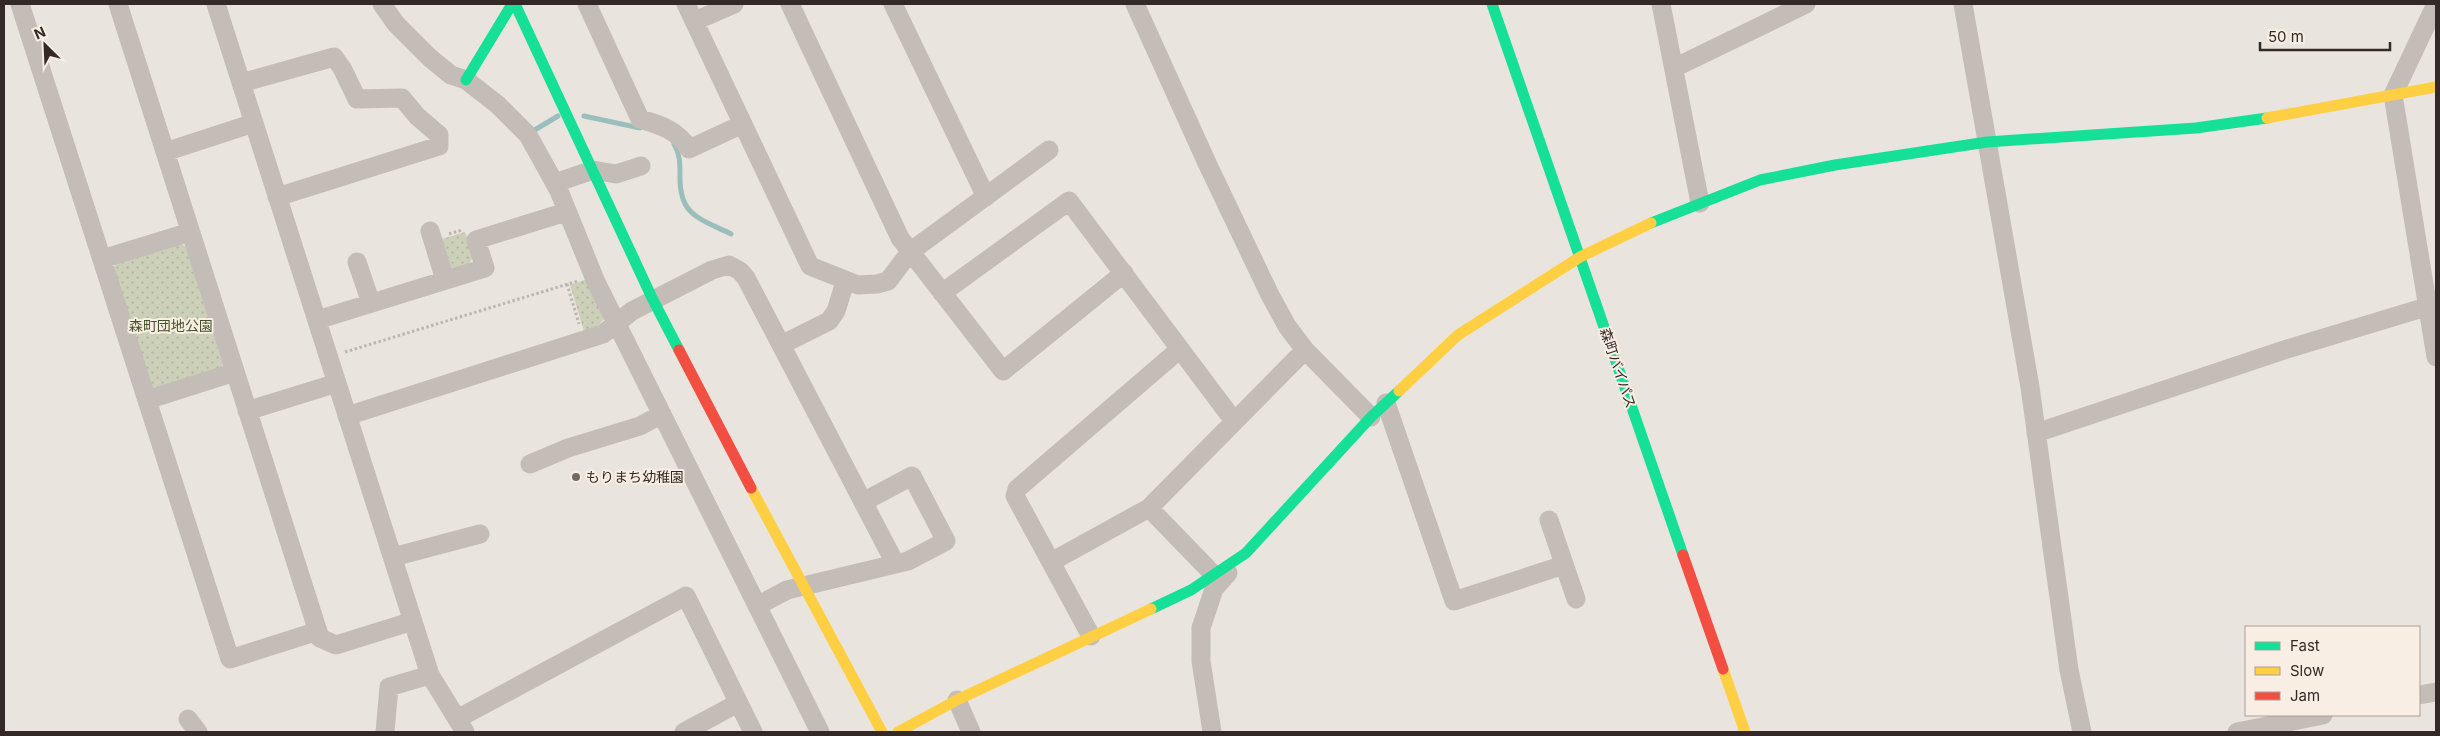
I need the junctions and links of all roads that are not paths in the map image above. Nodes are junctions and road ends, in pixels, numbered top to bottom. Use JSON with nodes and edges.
{"nodes":[{"id":1,"x":20,"y":4,"type":"edge"},
{"id":2,"x":118,"y":4,"type":"edge"},
{"id":3,"x":216,"y":4,"type":"edge"},
{"id":4,"x":382,"y":4,"type":"edge"},
{"id":5,"x":512,"y":4,"type":"edge"},
{"id":6,"x":515,"y":4,"type":"edge"},
{"id":7,"x":587,"y":4,"type":"edge"},
{"id":8,"x":686,"y":4,"type":"edge"},
{"id":9,"x":734,"y":4,"type":"edge"},
{"id":10,"x":790,"y":4,"type":"edge"},
{"id":11,"x":893,"y":4,"type":"edge"},
{"id":12,"x":1135,"y":4,"type":"edge"},
{"id":13,"x":1492,"y":4,"type":"edge"},
{"id":14,"x":1661,"y":4,"type":"edge"},
{"id":15,"x":1806,"y":4,"type":"edge"},
{"id":16,"x":1963,"y":4,"type":"edge"},
{"id":17,"x":2436,"y":4,"type":"edge"},
{"id":18,"x":694,"y":21,"type":"junction"},
{"id":19,"x":1674,"y":68,"type":"junction"},
{"id":20,"x":466,"y":80,"type":"junction"},
{"id":21,"x":241,"y":83,"type":"junction"},
{"id":22,"x":2436,"y":87,"type":"edge"},
{"id":23,"x":2393,"y":95,"type":"junction"},
{"id":24,"x":254,"y":123,"type":"junction"},
{"id":25,"x":743,"y":124,"type":"junction"},
{"id":26,"x":1987,"y":142,"type":"junction"},
{"id":27,"x":1049,"y":150,"type":"dead end"},
{"id":28,"x":165,"y":152,"type":"junction"},
{"id":29,"x":641,"y":166,"type":"dead end"},
{"id":30,"x":593,"y":170,"type":"junction"},
{"id":31,"x":555,"y":183,"type":"junction"},
{"id":32,"x":277,"y":197,"type":"junction"},
{"id":33,"x":986,"y":197,"type":"junction"},
{"id":34,"x":1700,"y":203,"type":"junction"},
{"id":35,"x":566,"y":212,"type":"junction"},
{"id":36,"x":190,"y":232,"type":"junction"},
{"id":37,"x":431,"y":235,"type":"road end"},
{"id":38,"x":910,"y":252,"type":"junction"},
{"id":39,"x":1580,"y":258,"type":"junction"},
{"id":40,"x":102,"y":259,"type":"junction"},
{"id":41,"x":357,"y":262,"type":"dead end"},
{"id":42,"x":1124,"y":273,"type":"junction"},
{"id":43,"x":445,"y":280,"type":"junction"},
{"id":44,"x":845,"y":282,"type":"junction"},
{"id":45,"x":942,"y":293,"type":"junction"},
{"id":46,"x":654,"y":300,"type":"junction"},
{"id":47,"x":371,"y":303,"type":"junction"},
{"id":48,"x":2432,"y":305,"type":"edge"},
{"id":49,"x":316,"y":320,"type":"junction"},
{"id":50,"x":617,"y":323,"type":"junction"},
{"id":51,"x":781,"y":345,"type":"junction"},
{"id":52,"x":1180,"y":349,"type":"junction"},
{"id":53,"x":1304,"y":350,"type":"junction"},
{"id":54,"x":2436,"y":357,"type":"edge"},
{"id":55,"x":235,"y":372,"type":"junction"},
{"id":56,"x":337,"y":383,"type":"junction"},
{"id":57,"x":147,"y":400,"type":"junction"},
{"id":58,"x":1386,"y":403,"type":"junction"},
{"id":59,"x":247,"y":410,"type":"junction"},
{"id":60,"x":662,"y":414,"type":"junction"},
{"id":61,"x":347,"y":416,"type":"junction"},
{"id":62,"x":1371,"y":418,"type":"junction"},
{"id":63,"x":1234,"y":421,"type":"junction"},
{"id":64,"x":2036,"y":433,"type":"junction"},
{"id":65,"x":530,"y":464,"type":"dead end"},
{"id":66,"x":863,"y":502,"type":"junction"},
{"id":67,"x":1149,"y":508,"type":"junction"},
{"id":68,"x":1549,"y":520,"type":"dead end"},
{"id":69,"x":480,"y":534,"type":"dead end"},
{"id":70,"x":1246,"y":553,"type":"junction"},
{"id":71,"x":393,"y":557,"type":"junction"},
{"id":72,"x":1051,"y":562,"type":"junction"},
{"id":73,"x":895,"y":563,"type":"junction"},
{"id":74,"x":1564,"y":565,"type":"junction"},
{"id":75,"x":1214,"y":575,"type":"junction"},
{"id":76,"x":802,"y":586,"type":"junction"},
{"id":77,"x":1576,"y":599,"type":"dead end"},
{"id":78,"x":757,"y":606,"type":"junction"},
{"id":79,"x":413,"y":621,"type":"junction"},
{"id":80,"x":318,"y":631,"type":"junction"},
{"id":81,"x":1091,"y":636,"type":"junction"},
{"id":82,"x":430,"y":675,"type":"junction"},
{"id":83,"x":2436,"y":692,"type":"edge"},
{"id":84,"x":2420,"y":695,"type":"edge"},
{"id":85,"x":957,"y":700,"type":"junction"},
{"id":86,"x":738,"y":703,"type":"junction"},
{"id":87,"x":2318,"y":716,"type":"edge"},
{"id":88,"x":461,"y":726,"type":"edge"},
{"id":89,"x":385,"y":732,"type":"edge"},
{"id":90,"x":684,"y":732,"type":"edge"},
{"id":91,"x":753,"y":732,"type":"edge"},
{"id":92,"x":820,"y":732,"type":"edge"},
{"id":93,"x":882,"y":732,"type":"edge"},
{"id":94,"x":898,"y":732,"type":"edge"},
{"id":95,"x":971,"y":732,"type":"edge"},
{"id":96,"x":1212,"y":732,"type":"edge"},
{"id":97,"x":1744,"y":732,"type":"edge"},
{"id":98,"x":2082,"y":732,"type":"edge"},
{"id":99,"x":2237,"y":732,"type":"edge"}],
"edges":[{"from":1,"to":40,"type":"street"},
{"from":2,"to":28,"type":"street"},
{"from":3,"to":21,"type":"street"},
{"from":4,"to":20,"type":"street"},
{"from":5,"to":20,"type":"street"},
{"from":6,"to":30,"type":"street"},
{"from":7,"to":25,"type":"street"},
{"from":8,"to":18,"type":"street"},
{"from":9,"to":18,"type":"street"},
{"from":10,"to":38,"type":"street"},
{"from":11,"to":33,"type":"street"},
{"from":12,"to":53,"type":"street"},
{"from":13,"to":39,"type":"street","name":"森町バイパス"},
{"from":14,"to":19,"type":"street"},
{"from":15,"to":19,"type":"street"},
{"from":16,"to":26,"type":"street"},
{"from":17,"to":23,"type":"street"},
{"from":18,"to":25,"type":"street"},
{"from":19,"to":34,"type":"street"},
{"from":20,"to":31,"type":"street"},
{"from":21,"to":24,"type":"street"},
{"from":21,"to":32,"type":"street"},
{"from":22,"to":23,"type":"street"},
{"from":23,"to":26,"type":"street"},
{"from":23,"to":48,"type":"street"},
{"from":24,"to":28,"type":"street"},
{"from":24,"to":32,"type":"street"},
{"from":25,"to":44,"type":"street"},
{"from":26,"to":34,"type":"street"},
{"from":26,"to":64,"type":"street"},
{"from":27,"to":33,"type":"street"},
{"from":28,"to":36,"type":"street"},
{"from":29,"to":30,"type":"street"},
{"from":30,"to":31,"type":"street"},
{"from":30,"to":46,"type":"street"},
{"from":31,"to":35,"type":"street"},
{"from":32,"to":49,"type":"street"},
{"from":33,"to":38,"type":"street"},
{"from":34,"to":39,"type":"street"},
{"from":35,"to":43,"type":"street"},
{"from":35,"to":50,"type":"street"},
{"from":36,"to":40,"type":"street"},
{"from":36,"to":55,"type":"street"},
{"from":37,"to":43,"type":"street"},
{"from":38,"to":44,"type":"street"},
{"from":38,"to":45,"type":"street"},
{"from":39,"to":58,"type":"street"},
{"from":39,"to":97,"type":"street","name":"森町バイパス"},
{"from":40,"to":57,"type":"street"},
{"from":41,"to":47,"type":"street"},
{"from":42,"to":45,"type":"street"},
{"from":42,"to":45,"type":"street"},
{"from":42,"to":52,"type":"street"},
{"from":43,"to":47,"type":"street"},
{"from":44,"to":51,"type":"street"},
{"from":46,"to":50,"type":"street"},
{"from":46,"to":51,"type":"street"},
{"from":46,"to":76,"type":"street"},
{"from":47,"to":49,"type":"street"},
{"from":48,"to":54,"type":"street"},
{"from":48,"to":64,"type":"street"},
{"from":49,"to":56,"type":"street"},
{"from":50,"to":60,"type":"street"},
{"from":50,"to":61,"type":"street"},
{"from":51,"to":66,"type":"street"},
{"from":52,"to":63,"type":"street"},
{"from":52,"to":72,"type":"street"},
{"from":53,"to":62,"type":"street"},
{"from":53,"to":63,"type":"street"},
{"from":55,"to":57,"type":"street"},
{"from":55,"to":59,"type":"street"},
{"from":56,"to":59,"type":"street"},
{"from":56,"to":61,"type":"street"},
{"from":57,"to":80,"type":"street"},
{"from":58,"to":62,"type":"street"},
{"from":58,"to":74,"type":"street"},
{"from":59,"to":80,"type":"street"},
{"from":60,"to":65,"type":"street"},
{"from":60,"to":78,"type":"street"},
{"from":61,"to":71,"type":"street"},
{"from":62,"to":70,"type":"street"},
{"from":63,"to":67,"type":"street"},
{"from":64,"to":98,"type":"street"},
{"from":66,"to":73,"type":"street"},
{"from":66,"to":73,"type":"street"},
{"from":67,"to":72,"type":"street"},
{"from":67,"to":75,"type":"street"},
{"from":68,"to":74,"type":"street"},
{"from":69,"to":71,"type":"street"},
{"from":70,"to":75,"type":"street"},
{"from":70,"to":96,"type":"street"},
{"from":71,"to":79,"type":"street"},
{"from":72,"to":81,"type":"street"},
{"from":73,"to":76,"type":"street"},
{"from":74,"to":77,"type":"street"},
{"from":75,"to":81,"type":"street"},
{"from":76,"to":78,"type":"street"},
{"from":76,"to":93,"type":"street"},
{"from":78,"to":92,"type":"street"},
{"from":79,"to":80,"type":"street"},
{"from":79,"to":82,"type":"street"},
{"from":81,"to":85,"type":"street"},
{"from":82,"to":88,"type":"street"},
{"from":82,"to":89,"type":"street"},
{"from":83,"to":84,"type":"street"},
{"from":85,"to":94,"type":"street"},
{"from":85,"to":95,"type":"street"},
{"from":86,"to":88,"type":"street"},
{"from":86,"to":90,"type":"street"},
{"from":86,"to":91,"type":"street"},
{"from":87,"to":99,"type":"street"}]}
